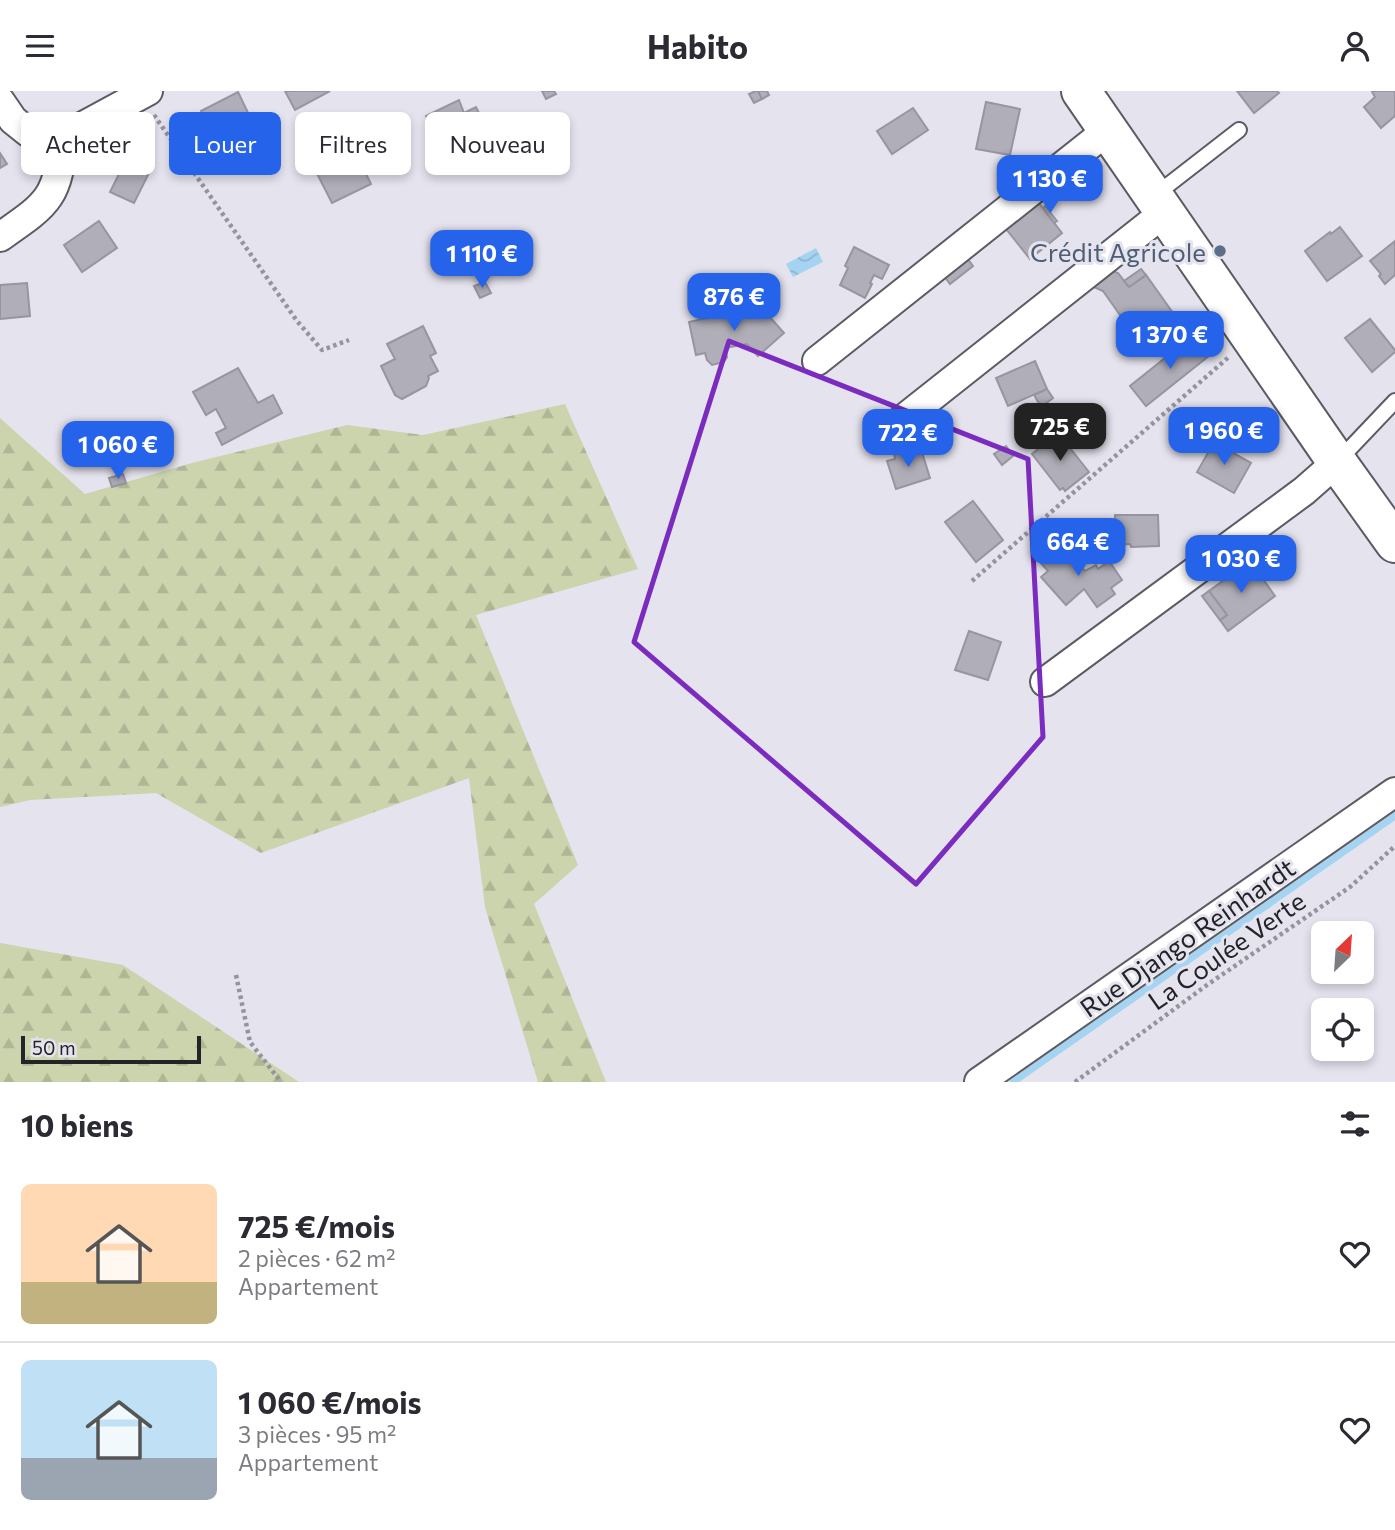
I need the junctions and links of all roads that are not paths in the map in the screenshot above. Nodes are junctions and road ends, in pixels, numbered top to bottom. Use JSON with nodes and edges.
{"nodes":[{"id":1,"x":1081,"y":91,"type":"edge"},
{"id":2,"x":142,"y":92,"type":"edge"},
{"id":3,"x":0,"y":101,"type":"edge"},
{"id":4,"x":107,"y":112,"type":"edge"},
{"id":5,"x":21,"y":126,"type":"edge"},
{"id":6,"x":1108,"y":130,"type":"junction"},
{"id":7,"x":1239,"y":130,"type":"dead end"},
{"id":8,"x":58,"y":175,"type":"edge"},
{"id":9,"x":1159,"y":205,"type":"junction"},
{"id":10,"x":0,"y":237,"type":"edge"},
{"id":11,"x":817,"y":361,"type":"dead end"},
{"id":12,"x":1395,"y":401,"type":"edge"},
{"id":13,"x":882,"y":436,"type":"dead end"},
{"id":14,"x":1337,"y":462,"type":"junction"},
{"id":15,"x":1395,"y":543,"type":"edge"},
{"id":16,"x":1045,"y":682,"type":"dead end"},
{"id":17,"x":1395,"y":792,"type":"edge"},
{"id":18,"x":979,"y":1082,"type":"edge"}],
"edges":[{"from":1,"to":6,"type":"main road"},
{"from":2,"to":4,"type":"street"},
{"from":3,"to":5,"type":"street"},
{"from":6,"to":9,"type":"main road"},
{"from":6,"to":11,"type":"street"},
{"from":7,"to":9,"type":"lane"},
{"from":8,"to":10,"type":"street"},
{"from":9,"to":13,"type":"street"},
{"from":9,"to":14,"type":"main road"},
{"from":12,"to":14,"type":"lane"},
{"from":14,"to":15,"type":"main road"},
{"from":14,"to":16,"type":"street"},
{"from":17,"to":18,"type":"street","name":"Rue Django Reinhardt"}]}
